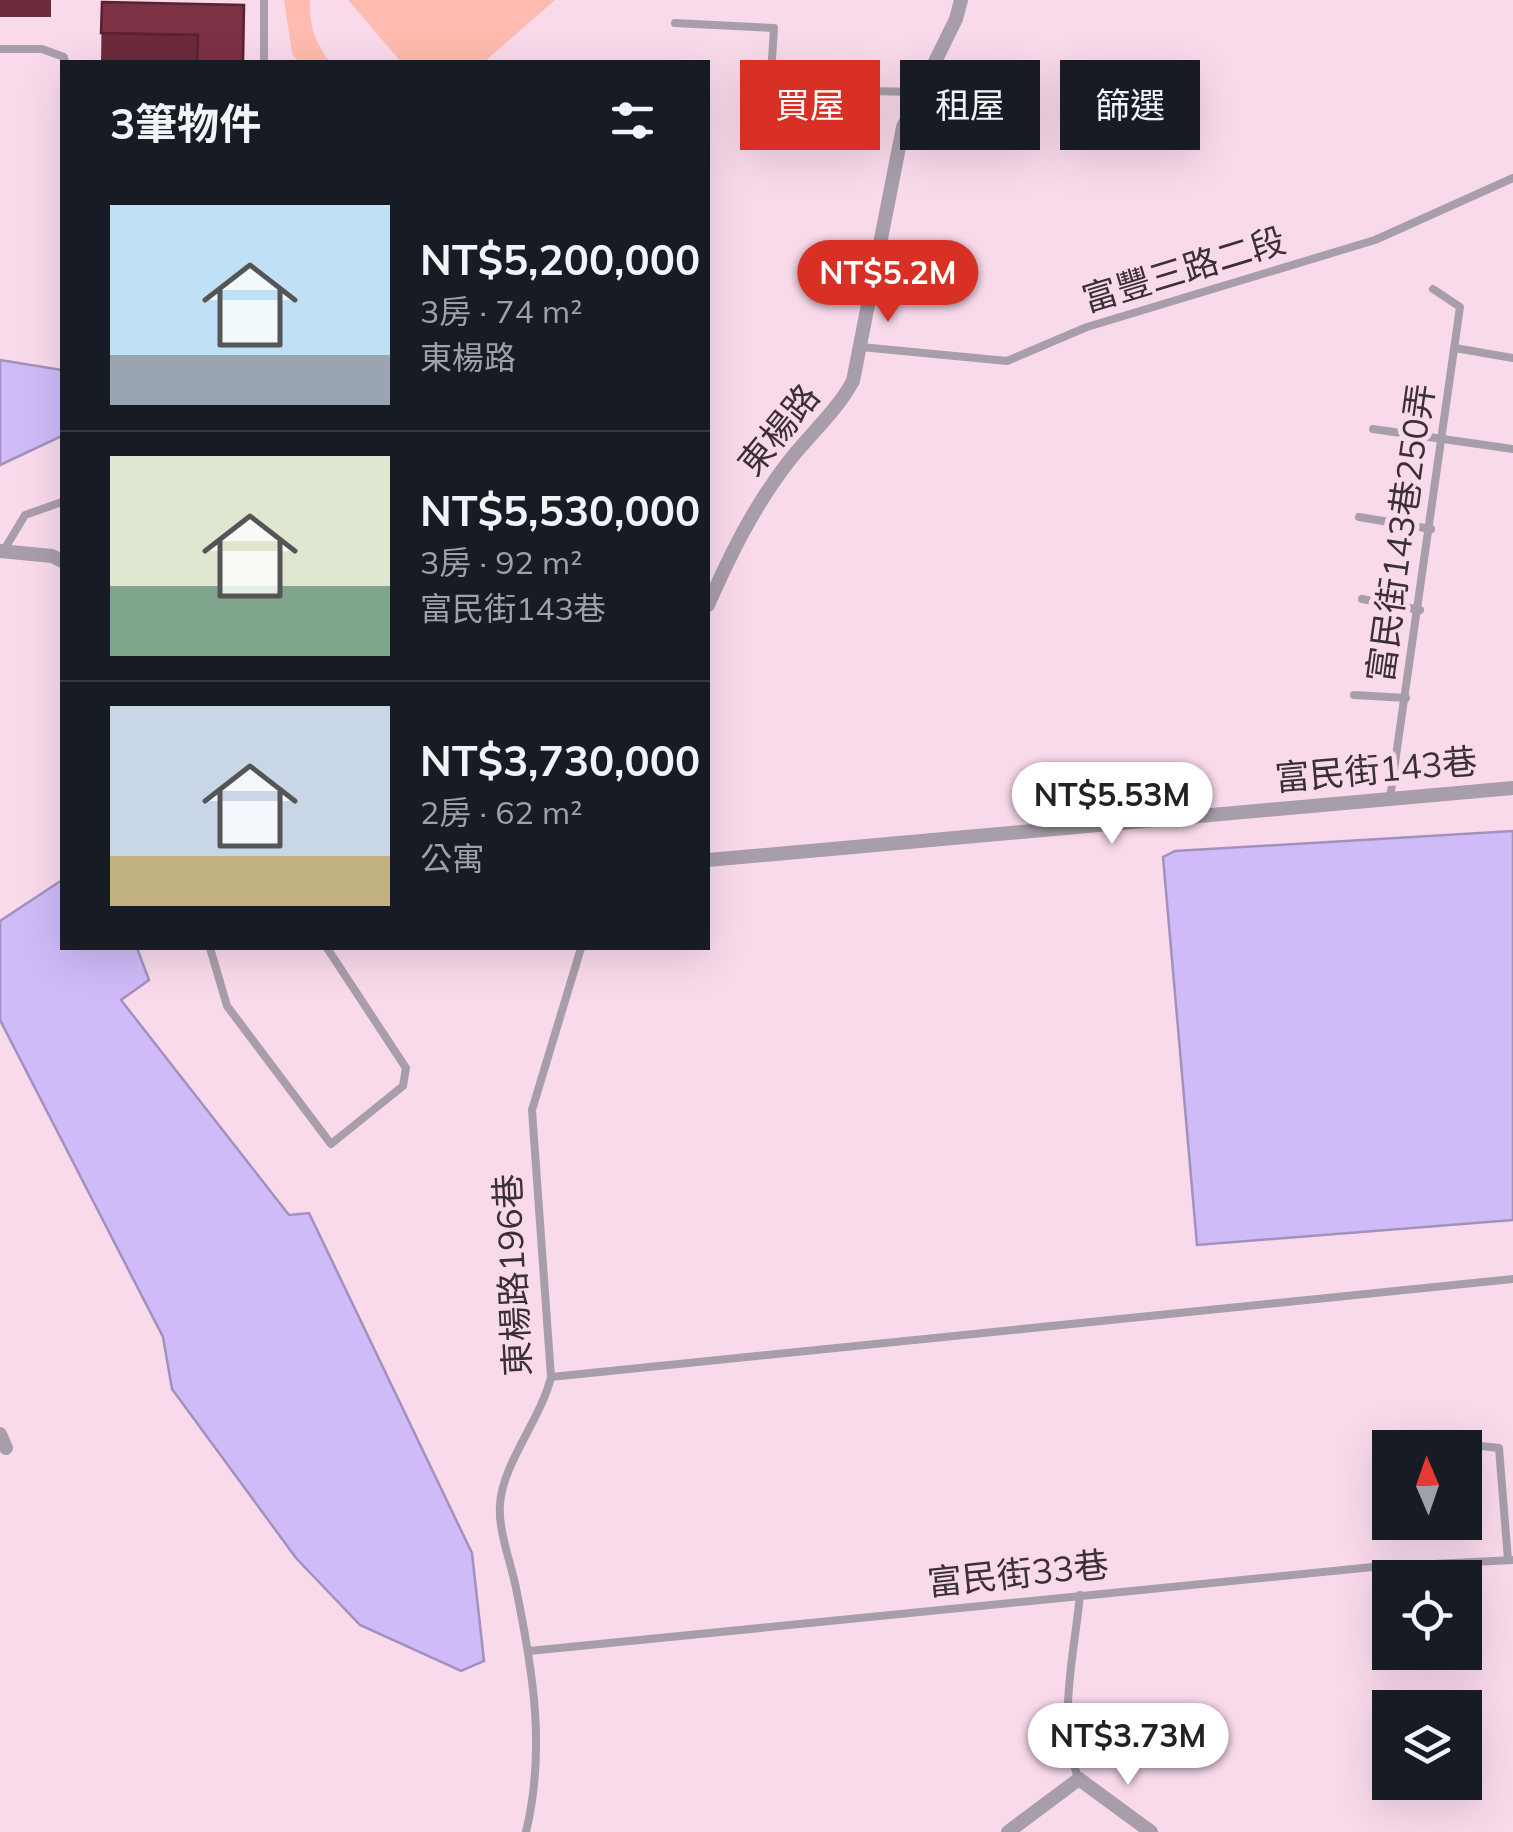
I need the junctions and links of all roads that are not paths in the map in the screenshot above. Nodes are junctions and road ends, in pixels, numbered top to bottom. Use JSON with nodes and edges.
{"nodes":[{"id":1,"x":264,"y":0,"type":"edge"},
{"id":2,"x":961,"y":0,"type":"edge"},
{"id":3,"x":675,"y":23,"type":"dead end"},
{"id":4,"x":0,"y":49,"type":"edge"},
{"id":5,"x":65,"y":60,"type":"edge"},
{"id":6,"x":264,"y":60,"type":"edge"},
{"id":7,"x":934,"y":60,"type":"edge"},
{"id":8,"x":900,"y":92,"type":"edge"},
{"id":9,"x":900,"y":147,"type":"edge"},
{"id":10,"x":1513,"y":178,"type":"edge"},
{"id":11,"x":1433,"y":289,"type":"dead end"},
{"id":12,"x":861,"y":347,"type":"junction"},
{"id":13,"x":1455,"y":348,"type":"junction"},
{"id":14,"x":1513,"y":358,"type":"edge"},
{"id":15,"x":1372,"y":429,"type":"dead end"},
{"id":16,"x":1443,"y":439,"type":"junction"},
{"id":17,"x":1513,"y":449,"type":"edge"},
{"id":18,"x":60,"y":503,"type":"edge"},
{"id":19,"x":1359,"y":517,"type":"dead end"},
{"id":20,"x":1431,"y":529,"type":"junction"},
{"id":21,"x":2,"y":550,"type":"edge"},
{"id":22,"x":60,"y":561,"type":"edge"},
{"id":23,"x":1362,"y":599,"type":"dead end"},
{"id":24,"x":710,"y":600,"type":"edge"},
{"id":25,"x":1420,"y":610,"type":"junction"},
{"id":26,"x":1354,"y":695,"type":"dead end"},
{"id":27,"x":1406,"y":698,"type":"junction"},
{"id":28,"x":1513,"y":788,"type":"edge"},
{"id":29,"x":1390,"y":798,"type":"junction"},
{"id":30,"x":710,"y":860,"type":"edge"},
{"id":31,"x":211,"y":950,"type":"edge"},
{"id":32,"x":328,"y":950,"type":"edge"},
{"id":33,"x":581,"y":950,"type":"edge"},
{"id":34,"x":1513,"y":1279,"type":"edge"},
{"id":35,"x":550,"y":1377,"type":"junction"},
{"id":36,"x":1482,"y":1446,"type":"edge"},
{"id":37,"x":1510,"y":1560,"type":"edge"},
{"id":38,"x":1080,"y":1596,"type":"junction"},
{"id":39,"x":529,"y":1651,"type":"junction"},
{"id":40,"x":1079,"y":1779,"type":"junction"},
{"id":41,"x":526,"y":1832,"type":"edge"},
{"id":42,"x":1008,"y":1832,"type":"edge"},
{"id":43,"x":1151,"y":1832,"type":"edge"}],
"edges":[{"from":1,"to":6,"type":"lane"},
{"from":2,"to":7,"type":"street","name":"東楊路"},
{"from":3,"to":8,"type":"lane"},
{"from":4,"to":5,"type":"lane"},
{"from":9,"to":12,"type":"street","name":"東楊路"},
{"from":10,"to":12,"type":"lane","name":"富豐三路二段"},
{"from":11,"to":13,"type":"lane","name":"富民街143巷250弄"},
{"from":12,"to":24,"type":"street","name":"東楊路"},
{"from":13,"to":14,"type":"lane"},
{"from":13,"to":16,"type":"lane","name":"富民街143巷250弄"},
{"from":15,"to":16,"type":"lane"},
{"from":16,"to":17,"type":"lane"},
{"from":16,"to":20,"type":"lane","name":"富民街143巷250弄"},
{"from":18,"to":21,"type":"lane"},
{"from":19,"to":20,"type":"lane"},
{"from":20,"to":25,"type":"lane","name":"富民街143巷250弄"},
{"from":21,"to":22,"type":"street"},
{"from":23,"to":25,"type":"lane"},
{"from":25,"to":27,"type":"lane","name":"富民街143巷250弄"},
{"from":26,"to":27,"type":"lane"},
{"from":27,"to":29,"type":"lane","name":"富民街143巷250弄"},
{"from":28,"to":29,"type":"street","name":"富民街143巷"},
{"from":29,"to":30,"type":"street","name":"富民街143巷"},
{"from":31,"to":32,"type":"lane"},
{"from":33,"to":35,"type":"lane","name":"東楊路196巷"},
{"from":34,"to":35,"type":"lane"},
{"from":35,"to":39,"type":"lane","name":"東楊路196巷"},
{"from":36,"to":37,"type":"lane"},
{"from":37,"to":38,"type":"lane","name":"富民街33巷"},
{"from":38,"to":39,"type":"lane","name":"富民街33巷"},
{"from":38,"to":40,"type":"lane"},
{"from":39,"to":41,"type":"lane","name":"東楊路196巷"},
{"from":40,"to":42,"type":"street"},
{"from":40,"to":43,"type":"street"}]}
